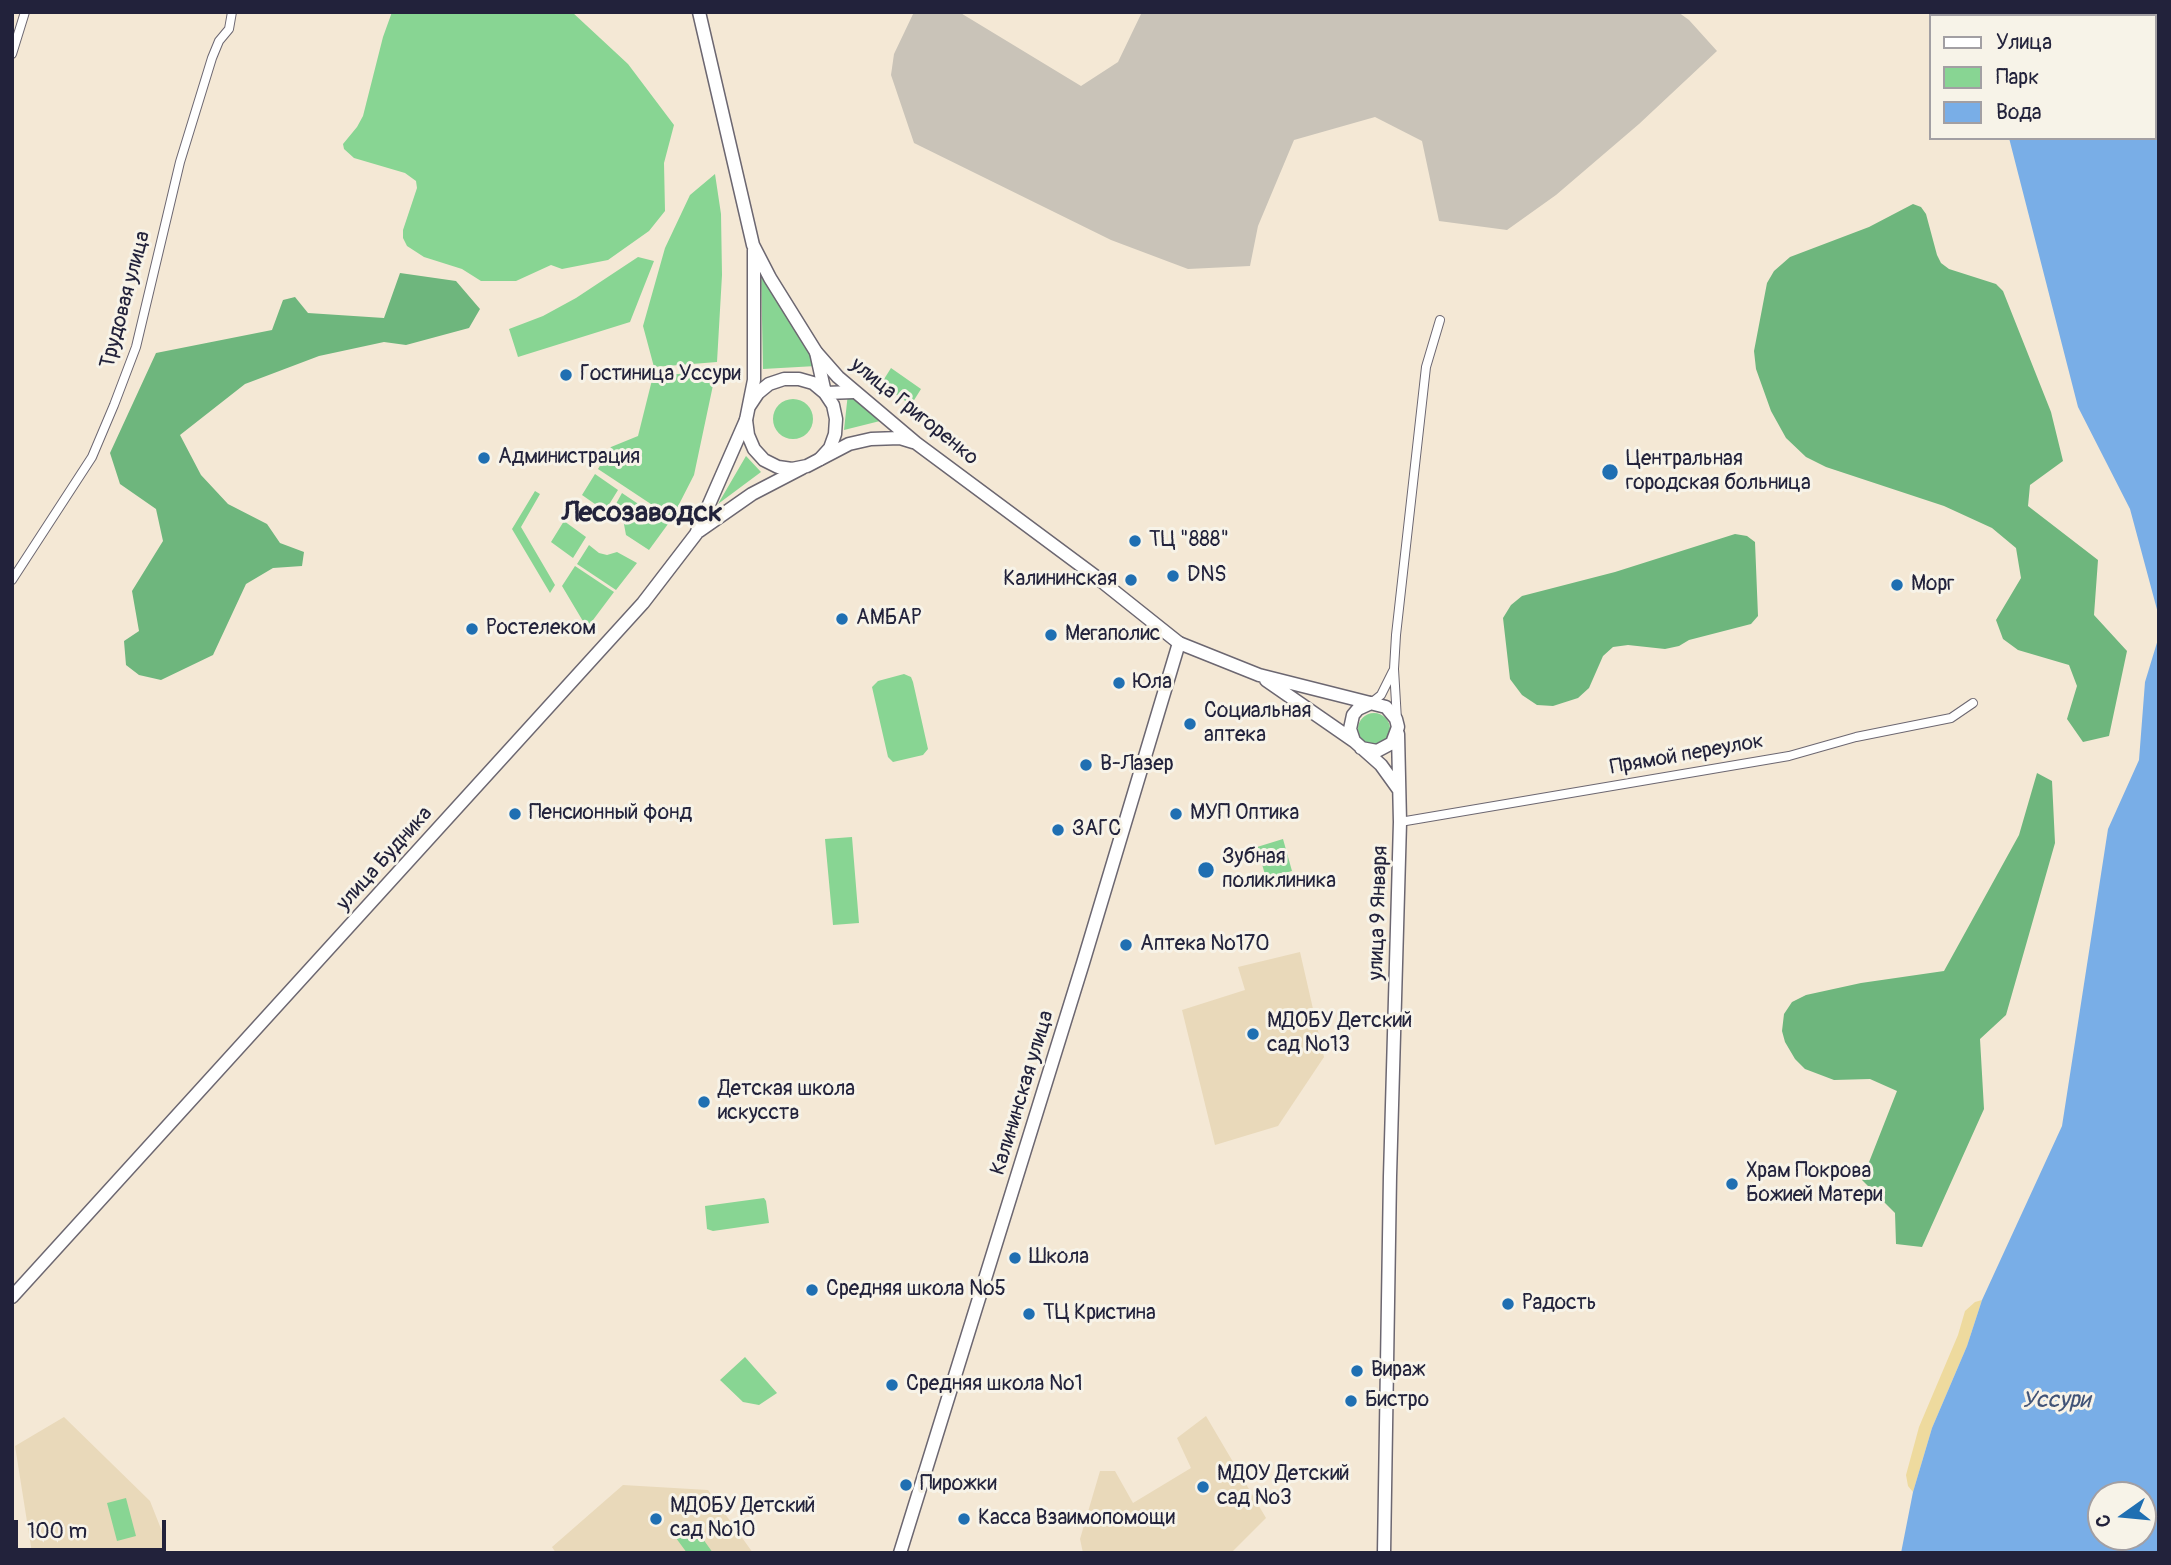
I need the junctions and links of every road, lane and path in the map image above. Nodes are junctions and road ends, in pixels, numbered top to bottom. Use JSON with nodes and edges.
{"nodes":[{"id":1,"x":24,"y":12,"type":"edge"},
{"id":2,"x":232,"y":12,"type":"edge"},
{"id":3,"x":699,"y":12,"type":"edge"},
{"id":4,"x":12,"y":54,"type":"edge"},
{"id":5,"x":754,"y":245,"type":"junction"},
{"id":6,"x":1440,"y":320,"type":"dead end"},
{"id":7,"x":816,"y":352,"type":"junction"},
{"id":8,"x":854,"y":392,"type":"junction"},
{"id":9,"x":825,"y":393,"type":"junction"},
{"id":10,"x":750,"y":406,"type":"junction"},
{"id":11,"x":746,"y":420,"type":"junction"},
{"id":12,"x":916,"y":443,"type":"junction"},
{"id":13,"x":820,"y":459,"type":"junction"},
{"id":14,"x":805,"y":467,"type":"junction"},
{"id":15,"x":696,"y":534,"type":"junction"},
{"id":16,"x":12,"y":580,"type":"edge"},
{"id":17,"x":1179,"y":643,"type":"junction"},
{"id":18,"x":1394,"y":669,"type":"junction"},
{"id":19,"x":1259,"y":675,"type":"junction"},
{"id":20,"x":1371,"y":703,"type":"junction"},
{"id":21,"x":1973,"y":703,"type":"dead end"},
{"id":22,"x":1398,"y":727,"type":"junction"},
{"id":23,"x":1358,"y":745,"type":"junction"},
{"id":24,"x":1399,"y":790,"type":"junction"},
{"id":25,"x":1401,"y":822,"type":"junction"},
{"id":26,"x":12,"y":1297,"type":"edge"},
{"id":27,"x":900,"y":1553,"type":"edge"},
{"id":28,"x":1384,"y":1553,"type":"edge"}],
"edges":[{"from":1,"to":4,"type":"street"},
{"from":2,"to":16,"type":"street","name":"Трудовая улица"},
{"from":3,"to":5,"type":"main road","name":"улица Григоренко"},
{"from":5,"to":7,"type":"main road","name":"улица Григоренко"},
{"from":5,"to":10,"type":"main road"},
{"from":6,"to":18,"type":"street","name":"улица 9 Января"},
{"from":7,"to":8,"type":"main road","name":"улица Григоренко"},
{"from":7,"to":9,"type":"main road"},
{"from":8,"to":9,"type":"main road"},
{"from":8,"to":12,"type":"main road","name":"улица Григоренко"},
{"from":9,"to":10,"type":"main road"},
{"from":9,"to":13,"type":"main road"},
{"from":10,"to":11,"type":"main road"},
{"from":11,"to":14,"type":"main road"},
{"from":11,"to":15,"type":"main road","name":"улица Будника"},
{"from":12,"to":13,"type":"main road"},
{"from":12,"to":17,"type":"main road","name":"улица Григоренко"},
{"from":13,"to":14,"type":"main road"},
{"from":14,"to":15,"type":"main road"},
{"from":15,"to":26,"type":"main road","name":"улица Будника"},
{"from":17,"to":19,"type":"main road","name":"улица Григоренко"},
{"from":17,"to":27,"type":"main road","name":"Калининская улица"},
{"from":18,"to":20,"type":"street"},
{"from":18,"to":22,"type":"street","name":"улица 9 Января"},
{"from":19,"to":20,"type":"main road"},
{"from":19,"to":23,"type":"main road"},
{"from":20,"to":22,"type":"main road"},
{"from":20,"to":23,"type":"main road"},
{"from":21,"to":25,"type":"street","name":"Прямой переулок"},
{"from":22,"to":23,"type":"main road"},
{"from":22,"to":24,"type":"main road","name":"улица 9 Января"},
{"from":23,"to":24,"type":"main road"},
{"from":24,"to":25,"type":"main road","name":"улица 9 Января"},
{"from":25,"to":28,"type":"main road","name":"улица 9 Января"}]}
